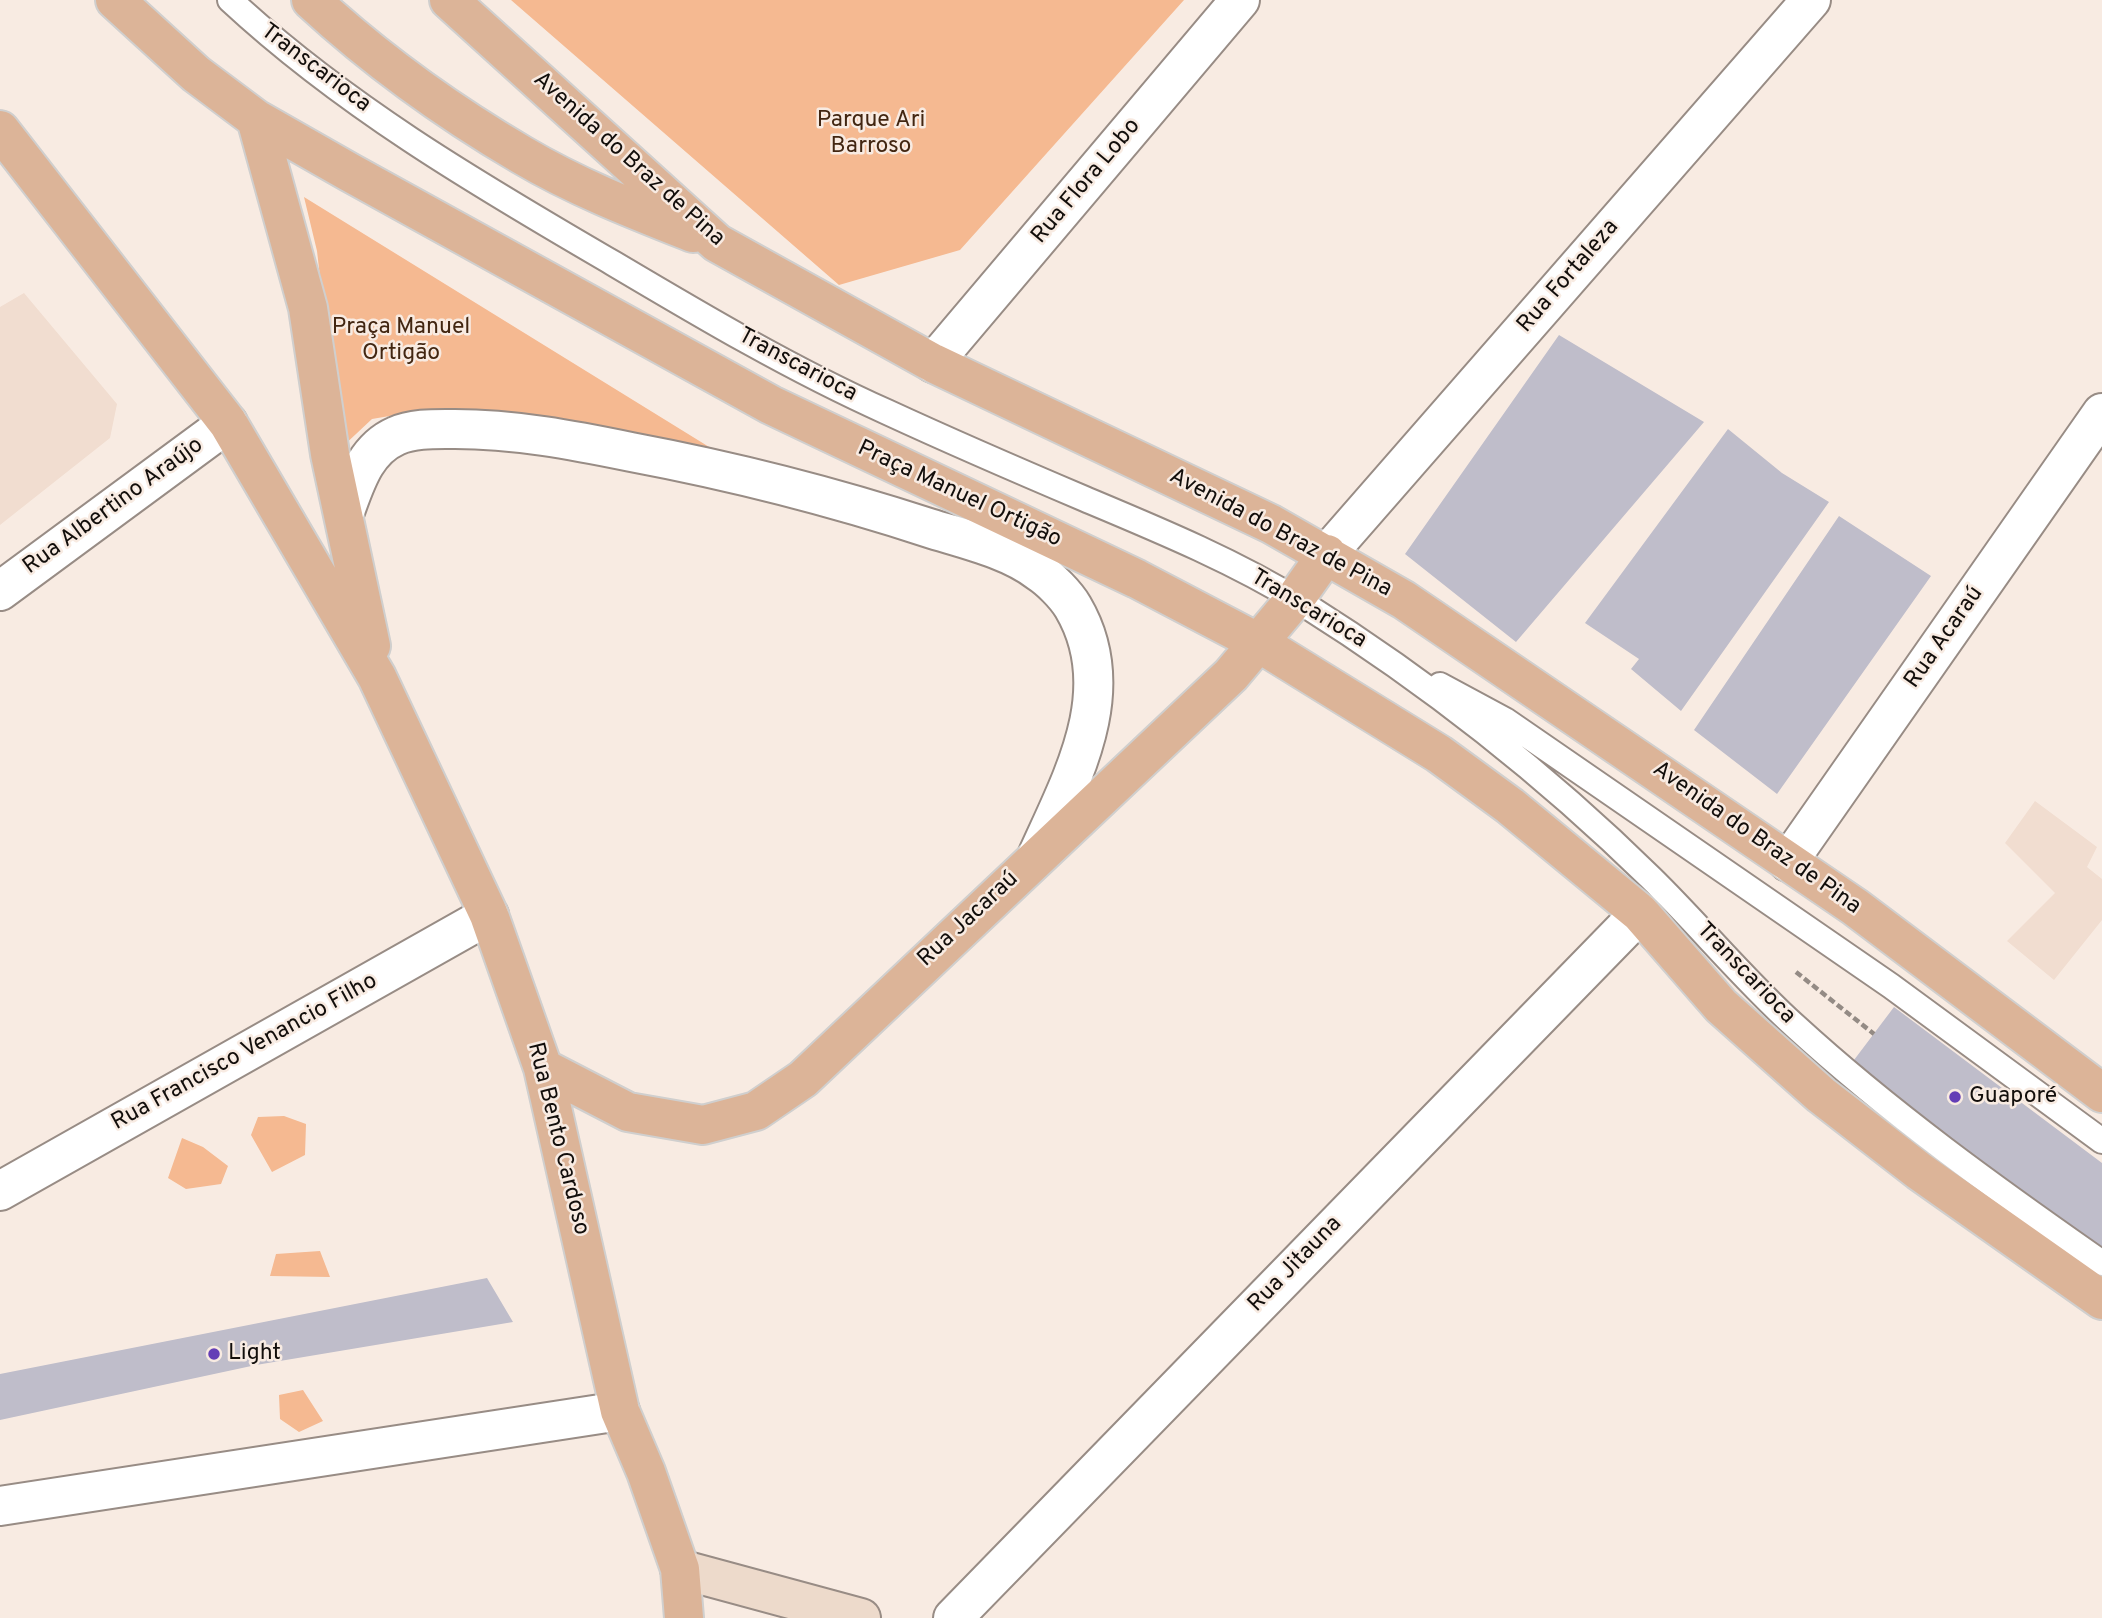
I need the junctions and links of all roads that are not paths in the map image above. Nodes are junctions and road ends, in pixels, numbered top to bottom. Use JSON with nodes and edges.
{"nodes":[{"id":1,"x":115,"y":0,"type":"edge"},
{"id":2,"x":230,"y":0,"type":"edge"},
{"id":3,"x":311,"y":0,"type":"edge"},
{"id":4,"x":449,"y":0,"type":"edge"},
{"id":5,"x":1240,"y":0,"type":"edge"},
{"id":6,"x":1811,"y":0,"type":"edge"},
{"id":7,"x":256,"y":119,"type":"junction"},
{"id":8,"x":0,"y":130,"type":"edge"},
{"id":9,"x":717,"y":243,"type":"junction"},
{"id":10,"x":933,"y":363,"type":"junction"},
{"id":11,"x":2102,"y":413,"type":"edge"},
{"id":12,"x":228,"y":423,"type":"junction"},
{"id":13,"x":344,"y":514,"type":"junction"},
{"id":14,"x":1327,"y":554,"type":"junction"},
{"id":15,"x":0,"y":591,"type":"edge"},
{"id":16,"x":1295,"y":598,"type":"junction"},
{"id":17,"x":1259,"y":642,"type":"junction"},
{"id":18,"x":1401,"y":668,"type":"junction"},
{"id":19,"x":377,"y":677,"type":"junction"},
{"id":20,"x":1037,"y":856,"type":"junction"},
{"id":21,"x":1788,"y":862,"type":"junction"},
{"id":22,"x":1640,"y":913,"type":"junction"},
{"id":23,"x":489,"y":915,"type":"junction"},
{"id":24,"x":543,"y":1068,"type":"junction"},
{"id":25,"x":2102,"y":1093,"type":"edge"},
{"id":26,"x":2102,"y":1141,"type":"edge"},
{"id":27,"x":0,"y":1191,"type":"edge"},
{"id":28,"x":2102,"y":1263,"type":"edge"},
{"id":29,"x":2102,"y":1300,"type":"edge"},
{"id":30,"x":620,"y":1411,"type":"junction"},
{"id":31,"x":0,"y":1506,"type":"edge"},
{"id":32,"x":680,"y":1569,"type":"junction"},
{"id":33,"x":684,"y":1618,"type":"edge"},
{"id":34,"x":861,"y":1618,"type":"edge"},
{"id":35,"x":953,"y":1618,"type":"edge"}],
"edges":[{"from":1,"to":7,"type":"main road","name":"Praça Manuel Ortigão"},
{"from":2,"to":16,"type":"lane","name":"Transcarioca"},
{"from":3,"to":9,"type":"main road"},
{"from":4,"to":9,"type":"main road","name":"Avenida do Braz de Pina"},
{"from":5,"to":10,"type":"street","name":"Rua Flora Lobo"},
{"from":6,"to":14,"type":"street","name":"Rua Fortaleza"},
{"from":7,"to":13,"type":"main road"},
{"from":7,"to":17,"type":"main road","name":"Praça Manuel Ortigão"},
{"from":8,"to":12,"type":"main road"},
{"from":9,"to":10,"type":"main road","name":"Avenida do Braz de Pina"},
{"from":10,"to":14,"type":"main road","name":"Avenida do Braz de Pina"},
{"from":11,"to":21,"type":"street","name":"Rua Acaraú"},
{"from":12,"to":15,"type":"street","name":"Rua Albertino Araújo"},
{"from":12,"to":19,"type":"main road"},
{"from":13,"to":19,"type":"main road"},
{"from":13,"to":20,"type":"street"},
{"from":14,"to":16,"type":"main road","name":"Rua Jacaraú"},
{"from":14,"to":21,"type":"main road","name":"Avenida do Braz de Pina"},
{"from":16,"to":17,"type":"main road","name":"Rua Jacaraú"},
{"from":16,"to":18,"type":"lane","name":"Transcarioca"},
{"from":17,"to":20,"type":"main road","name":"Rua Jacaraú"},
{"from":17,"to":22,"type":"main road"},
{"from":18,"to":26,"type":"lane","name":"Transcarioca"},
{"from":18,"to":28,"type":"lane","name":"Transcarioca"},
{"from":19,"to":23,"type":"main road","name":"Rua Bento Cardoso"},
{"from":20,"to":24,"type":"main road","name":"Rua Jacaraú"},
{"from":21,"to":25,"type":"main road","name":"Avenida do Braz de Pina"},
{"from":22,"to":29,"type":"main road"},
{"from":22,"to":35,"type":"street","name":"Rua Jitauna"},
{"from":23,"to":24,"type":"main road","name":"Rua Bento Cardoso"},
{"from":23,"to":27,"type":"street","name":"Rua Francisco Venancio Filho"},
{"from":24,"to":30,"type":"main road","name":"Rua Bento Cardoso"},
{"from":30,"to":31,"type":"street"},
{"from":30,"to":32,"type":"main road","name":"Rua Bento Cardoso"},
{"from":32,"to":33,"type":"main road","name":"Rua Bento Cardoso"},
{"from":32,"to":34,"type":"street"}]}
